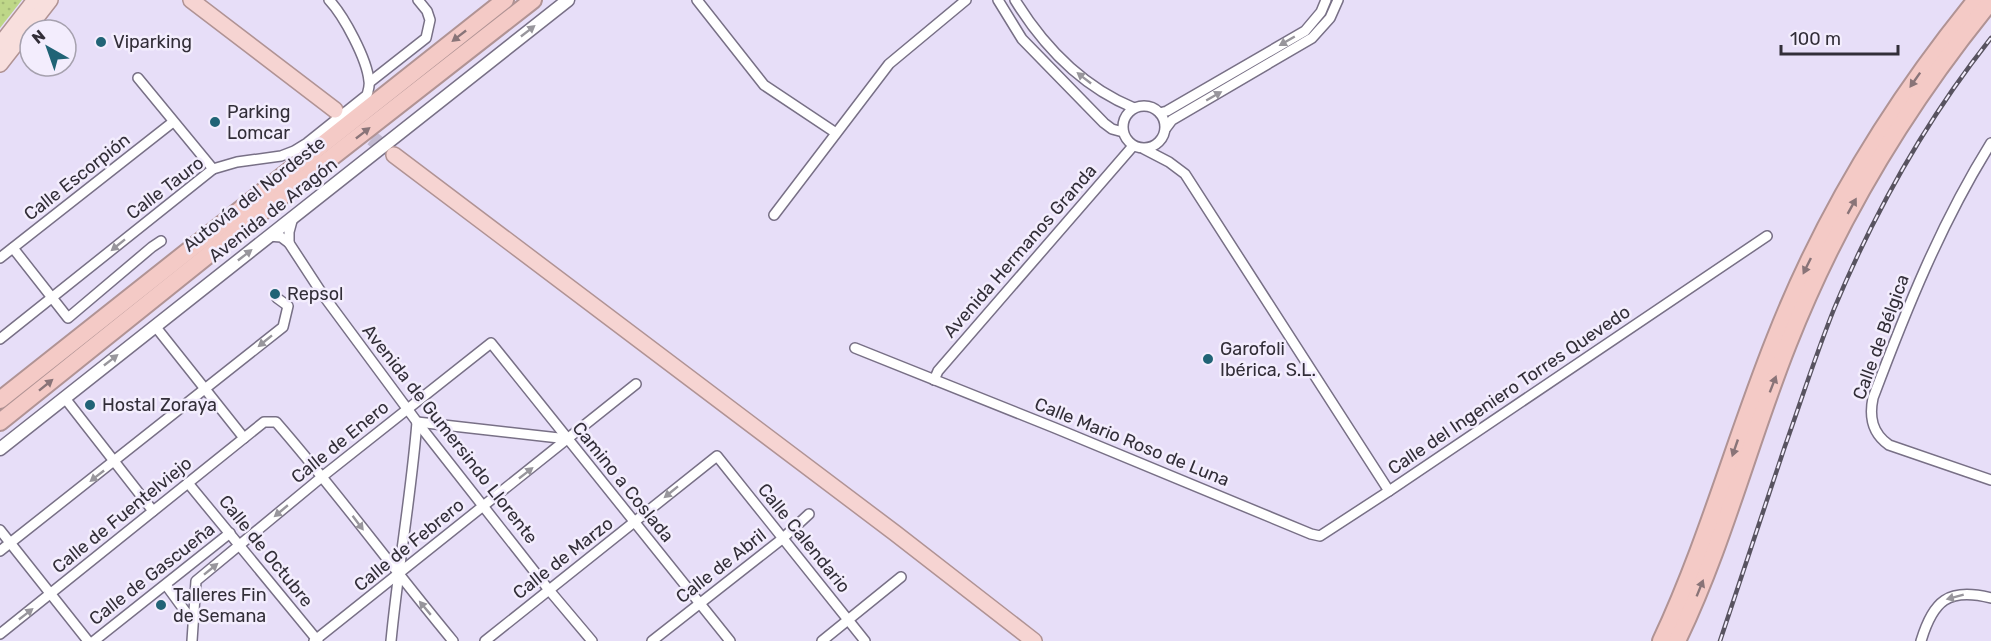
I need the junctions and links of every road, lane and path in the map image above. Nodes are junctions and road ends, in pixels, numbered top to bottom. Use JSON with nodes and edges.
{"nodes":[{"id":1,"x":34,"y":0,"type":"edge"},
{"id":2,"x":50,"y":0,"type":"edge"},
{"id":3,"x":191,"y":0,"type":"edge"},
{"id":4,"x":329,"y":0,"type":"edge"},
{"id":5,"x":418,"y":0,"type":"edge"},
{"id":6,"x":505,"y":0,"type":"edge"},
{"id":7,"x":533,"y":0,"type":"edge"},
{"id":8,"x":568,"y":0,"type":"edge"},
{"id":9,"x":697,"y":0,"type":"edge"},
{"id":10,"x":966,"y":0,"type":"edge"},
{"id":11,"x":1326,"y":0,"type":"edge"},
{"id":12,"x":1338,"y":0,"type":"edge"},
{"id":13,"x":1976,"y":0,"type":"edge"},
{"id":14,"x":998,"y":1,"type":"edge"},
{"id":15,"x":1016,"y":1,"type":"edge"},
{"id":16,"x":1991,"y":1,"type":"edge"},
{"id":17,"x":0,"y":45,"type":"edge"},
{"id":18,"x":0,"y":64,"type":"edge"},
{"id":19,"x":138,"y":78,"type":"dead end"},
{"id":20,"x":370,"y":82,"type":"junction"},
{"id":21,"x":1134,"y":108,"type":"junction"},
{"id":22,"x":335,"y":110,"type":"dead end"},
{"id":23,"x":1161,"y":113,"type":"junction"},
{"id":24,"x":173,"y":122,"type":"junction"},
{"id":25,"x":1166,"y":128,"type":"junction"},
{"id":26,"x":1123,"y":132,"type":"junction"},
{"id":27,"x":836,"y":133,"type":"junction"},
{"id":28,"x":1161,"y":139,"type":"junction"},
{"id":29,"x":1991,"y":143,"type":"edge"},
{"id":30,"x":1133,"y":146,"type":"junction"},
{"id":31,"x":1144,"y":149,"type":"junction"},
{"id":32,"x":394,"y":155,"type":"tunnel mouth"},
{"id":33,"x":1169,"y":162,"type":"junction"},
{"id":34,"x":213,"y":169,"type":"junction"},
{"id":35,"x":774,"y":215,"type":"dead end"},
{"id":36,"x":294,"y":217,"type":"junction"},
{"id":37,"x":268,"y":236,"type":"junction"},
{"id":38,"x":1767,"y":236,"type":"dead end"},
{"id":39,"x":161,"y":241,"type":"dead end"},
{"id":40,"x":289,"y":243,"type":"junction"},
{"id":41,"x":13,"y":248,"type":"junction"},
{"id":42,"x":0,"y":258,"type":"edge"},
{"id":43,"x":53,"y":297,"type":"junction"},
{"id":44,"x":277,"y":297,"type":"dead end"},
{"id":45,"x":156,"y":326,"type":"junction"},
{"id":46,"x":0,"y":339,"type":"edge"},
{"id":47,"x":491,"y":343,"type":"joint"},
{"id":48,"x":855,"y":348,"type":"dead end"},
{"id":49,"x":934,"y":380,"type":"junction"},
{"id":50,"x":636,"y":384,"type":"dead end"},
{"id":51,"x":206,"y":389,"type":"junction"},
{"id":52,"x":64,"y":397,"type":"junction"},
{"id":53,"x":0,"y":400,"type":"edge"},
{"id":54,"x":406,"y":409,"type":"junction"},
{"id":55,"x":0,"y":422,"type":"edge"},
{"id":56,"x":417,"y":422,"type":"junction"},
{"id":57,"x":244,"y":438,"type":"junction"},
{"id":58,"x":568,"y":440,"type":"junction"},
{"id":59,"x":0,"y":449,"type":"edge"},
{"id":60,"x":717,"y":456,"type":"joint"},
{"id":61,"x":115,"y":462,"type":"junction"},
{"id":62,"x":323,"y":476,"type":"junction"},
{"id":63,"x":1991,"y":480,"type":"edge"},
{"id":64,"x":188,"y":483,"type":"junction"},
{"id":65,"x":1389,"y":490,"type":"junction"},
{"id":66,"x":484,"y":506,"type":"junction"},
{"id":67,"x":153,"y":511,"type":"junction"},
{"id":68,"x":809,"y":514,"type":"dead end"},
{"id":69,"x":634,"y":522,"type":"junction"},
{"id":70,"x":0,"y":530,"type":"edge"},
{"id":71,"x":230,"y":533,"type":"junction"},
{"id":72,"x":782,"y":538,"type":"junction"},
{"id":73,"x":10,"y":543,"type":"junction"},
{"id":74,"x":240,"y":545,"type":"junction"},
{"id":75,"x":0,"y":552,"type":"edge"},
{"id":76,"x":398,"y":575,"type":"junction"},
{"id":77,"x":902,"y":577,"type":"dead end"},
{"id":78,"x":166,"y":585,"type":"junction"},
{"id":79,"x":549,"y":590,"type":"junction"},
{"id":80,"x":51,"y":594,"type":"junction"},
{"id":81,"x":1991,"y":598,"type":"edge"},
{"id":82,"x":700,"y":603,"type":"junction"},
{"id":83,"x":847,"y":619,"type":"junction"},
{"id":84,"x":193,"y":622,"type":"junction"},
{"id":85,"x":0,"y":634,"type":"edge"},
{"id":86,"x":316,"y":640,"type":"edge"},
{"id":87,"x":88,"y":641,"type":"edge"},
{"id":88,"x":94,"y":641,"type":"edge"},
{"id":89,"x":192,"y":641,"type":"edge"},
{"id":90,"x":391,"y":641,"type":"edge"},
{"id":91,"x":453,"y":641,"type":"edge"},
{"id":92,"x":485,"y":641,"type":"edge"},
{"id":93,"x":592,"y":641,"type":"edge"},
{"id":94,"x":652,"y":641,"type":"edge"},
{"id":95,"x":730,"y":641,"type":"edge"},
{"id":96,"x":822,"y":641,"type":"edge"},
{"id":97,"x":865,"y":641,"type":"edge"},
{"id":98,"x":1034,"y":641,"type":"edge"},
{"id":99,"x":1661,"y":641,"type":"edge"},
{"id":100,"x":1678,"y":641,"type":"edge"},
{"id":101,"x":1921,"y":641,"type":"edge"}],
"edges":[{"from":1,"to":17,"type":"main road"},
{"from":2,"to":18,"type":"main road"},
{"from":3,"to":22,"type":"highway"},
{"from":4,"to":20,"type":"street"},
{"from":5,"to":20,"type":"street","name":"Calle Tauro"},
{"from":6,"to":53,"type":"highway","name":"Autovía del Nordeste","one_way":true},
{"from":55,"to":7,"type":"highway","name":"Autovía del Nordeste","one_way":true},
{"from":36,"to":8,"type":"street","name":"Avenida de Aragón","one_way":true},
{"from":9,"to":27,"type":"street"},
{"from":10,"to":27,"type":"street"},
{"from":11,"to":23,"type":"street","one_way":true},
{"from":25,"to":12,"type":"street","one_way":true},
{"from":13,"to":99,"type":"highway","one_way":true},
{"from":14,"to":26,"type":"street"},
{"from":21,"to":15,"type":"street","one_way":true},
{"from":100,"to":16,"type":"highway","one_way":true},
{"from":19,"to":24,"type":"street"},
{"from":20,"to":34,"type":"street","name":"Calle Tauro"},
{"from":21,"to":23,"type":"street"},
{"from":21,"to":26,"type":"street"},
{"from":23,"to":25,"type":"street"},
{"from":24,"to":34,"type":"street"},
{"from":24,"to":41,"type":"street","name":"Calle Escorpión"},
{"from":25,"to":28,"type":"street"},
{"from":26,"to":30,"type":"street"},
{"from":27,"to":35,"type":"street"},
{"from":28,"to":31,"type":"street"},
{"from":28,"to":33,"type":"street","name":"Calle del Ingeniero Torres Quevedo"},
{"from":29,"to":63,"type":"street","name":"Calle de Bélgica"},
{"from":30,"to":31,"type":"street"},
{"from":30,"to":49,"type":"street","name":"Avenida Hermanos Granda"},
{"from":31,"to":33,"type":"street","name":"Calle del Ingeniero Torres Quevedo"},
{"from":32,"to":98,"type":"highway"},
{"from":33,"to":65,"type":"street","name":"Calle del Ingeniero Torres Quevedo"},
{"from":34,"to":43,"type":"street","name":"Calle Tauro","one_way":true},
{"from":36,"to":37,"type":"street","name":"Avenida de Aragón"},
{"from":36,"to":40,"type":"street"},
{"from":37,"to":40,"type":"street"},
{"from":45,"to":37,"type":"street","name":"Avenida de Aragón","one_way":true},
{"from":38,"to":65,"type":"street","name":"Calle del Ingeniero Torres Quevedo"},
{"from":39,"to":43,"type":"street"},
{"from":40,"to":54,"type":"street","name":"Avenida de Gumersindo Llorente"},
{"from":41,"to":42,"type":"street","name":"Calle Escorpión"},
{"from":41,"to":43,"type":"street"},
{"from":43,"to":46,"type":"street","name":"Calle Tauro"},
{"from":44,"to":51,"type":"street","one_way":true},
{"from":45,"to":51,"type":"street"},
{"from":52,"to":45,"type":"street","name":"Avenida de Aragón","one_way":true},
{"from":47,"to":54,"type":"street","name":"Calle de Enero"},
{"from":47,"to":58,"type":"street","name":"Camino a Coslada"},
{"from":48,"to":49,"type":"street","name":"Calle Mario Roso de Luna"},
{"from":49,"to":65,"type":"street","name":"Calle Mario Roso de Luna"},
{"from":50,"to":58,"type":"street","name":"Calle de Febrero"},
{"from":51,"to":57,"type":"street"},
{"from":51,"to":61,"type":"street"},
{"from":52,"to":59,"type":"street","name":"Avenida de Aragón"},
{"from":52,"to":61,"type":"street"},
{"from":54,"to":56,"type":"street","name":"Avenida de Gumersindo Llorente"},
{"from":54,"to":62,"type":"street","name":"Calle de Enero"},
{"from":56,"to":58,"type":"street"},
{"from":56,"to":66,"type":"street","name":"Avenida de Gumersindo Llorente"},
{"from":56,"to":76,"type":"street"},
{"from":57,"to":62,"type":"street","name":"Calle de Fuentelviejo"},
{"from":57,"to":64,"type":"street","name":"Calle de Fuentelviejo"},
{"from":66,"to":58,"type":"street","name":"Calle de Febrero","one_way":true},
{"from":58,"to":69,"type":"street","name":"Camino a Coslada"},
{"from":60,"to":69,"type":"street","name":"Calle de Marzo","one_way":true},
{"from":60,"to":72,"type":"street","name":"Calle Calendario"},
{"from":61,"to":67,"type":"street"},
{"from":61,"to":73,"type":"street","one_way":true},
{"from":62,"to":74,"type":"street","name":"Calle de Enero","one_way":true},
{"from":62,"to":76,"type":"street","one_way":true},
{"from":64,"to":67,"type":"street","name":"Calle de Fuentelviejo"},
{"from":64,"to":71,"type":"street","name":"Calle de Octubre"},
{"from":66,"to":76,"type":"street","name":"Calle de Febrero"},
{"from":66,"to":79,"type":"street","name":"Avenida de Gumersindo Llorente"},
{"from":67,"to":80,"type":"street","name":"Calle de Fuentelviejo"},
{"from":68,"to":72,"type":"street","name":"Calle de Abril"},
{"from":69,"to":79,"type":"street","name":"Calle de Marzo"},
{"from":69,"to":82,"type":"street","name":"Camino a Coslada"},
{"from":70,"to":73,"type":"street"},
{"from":71,"to":74,"type":"street","name":"Calle de Octubre"},
{"from":71,"to":78,"type":"street","name":"Calle de Gascueña"},
{"from":72,"to":82,"type":"street","name":"Calle de Abril"},
{"from":72,"to":83,"type":"street","name":"Calle Calendario"},
{"from":73,"to":75,"type":"street"},
{"from":73,"to":80,"type":"street"},
{"from":84,"to":74,"type":"street","name":"Calle de Enero","one_way":true},
{"from":74,"to":86,"type":"street","name":"Calle de Octubre"},
{"from":76,"to":86,"type":"street","name":"Calle de Febrero"},
{"from":76,"to":90,"type":"street"},
{"from":91,"to":76,"type":"street","one_way":true},
{"from":77,"to":83,"type":"street"},
{"from":78,"to":84,"type":"street"},
{"from":78,"to":88,"type":"street","name":"Calle de Gascueña"},
{"from":79,"to":92,"type":"street","name":"Calle de Marzo"},
{"from":79,"to":93,"type":"street","name":"Avenida de Gumersindo Llorente"},
{"from":85,"to":80,"type":"street","name":"Calle de Fuentelviejo","one_way":true},
{"from":80,"to":87,"type":"street"},
{"from":81,"to":101,"type":"street","one_way":true},
{"from":82,"to":94,"type":"street","name":"Calle de Abril"},
{"from":82,"to":95,"type":"street","name":"Camino a Coslada"},
{"from":83,"to":96,"type":"street"},
{"from":83,"to":97,"type":"street","name":"Calle Calendario"},
{"from":84,"to":89,"type":"street","name":"Calle de Enero"}]}
